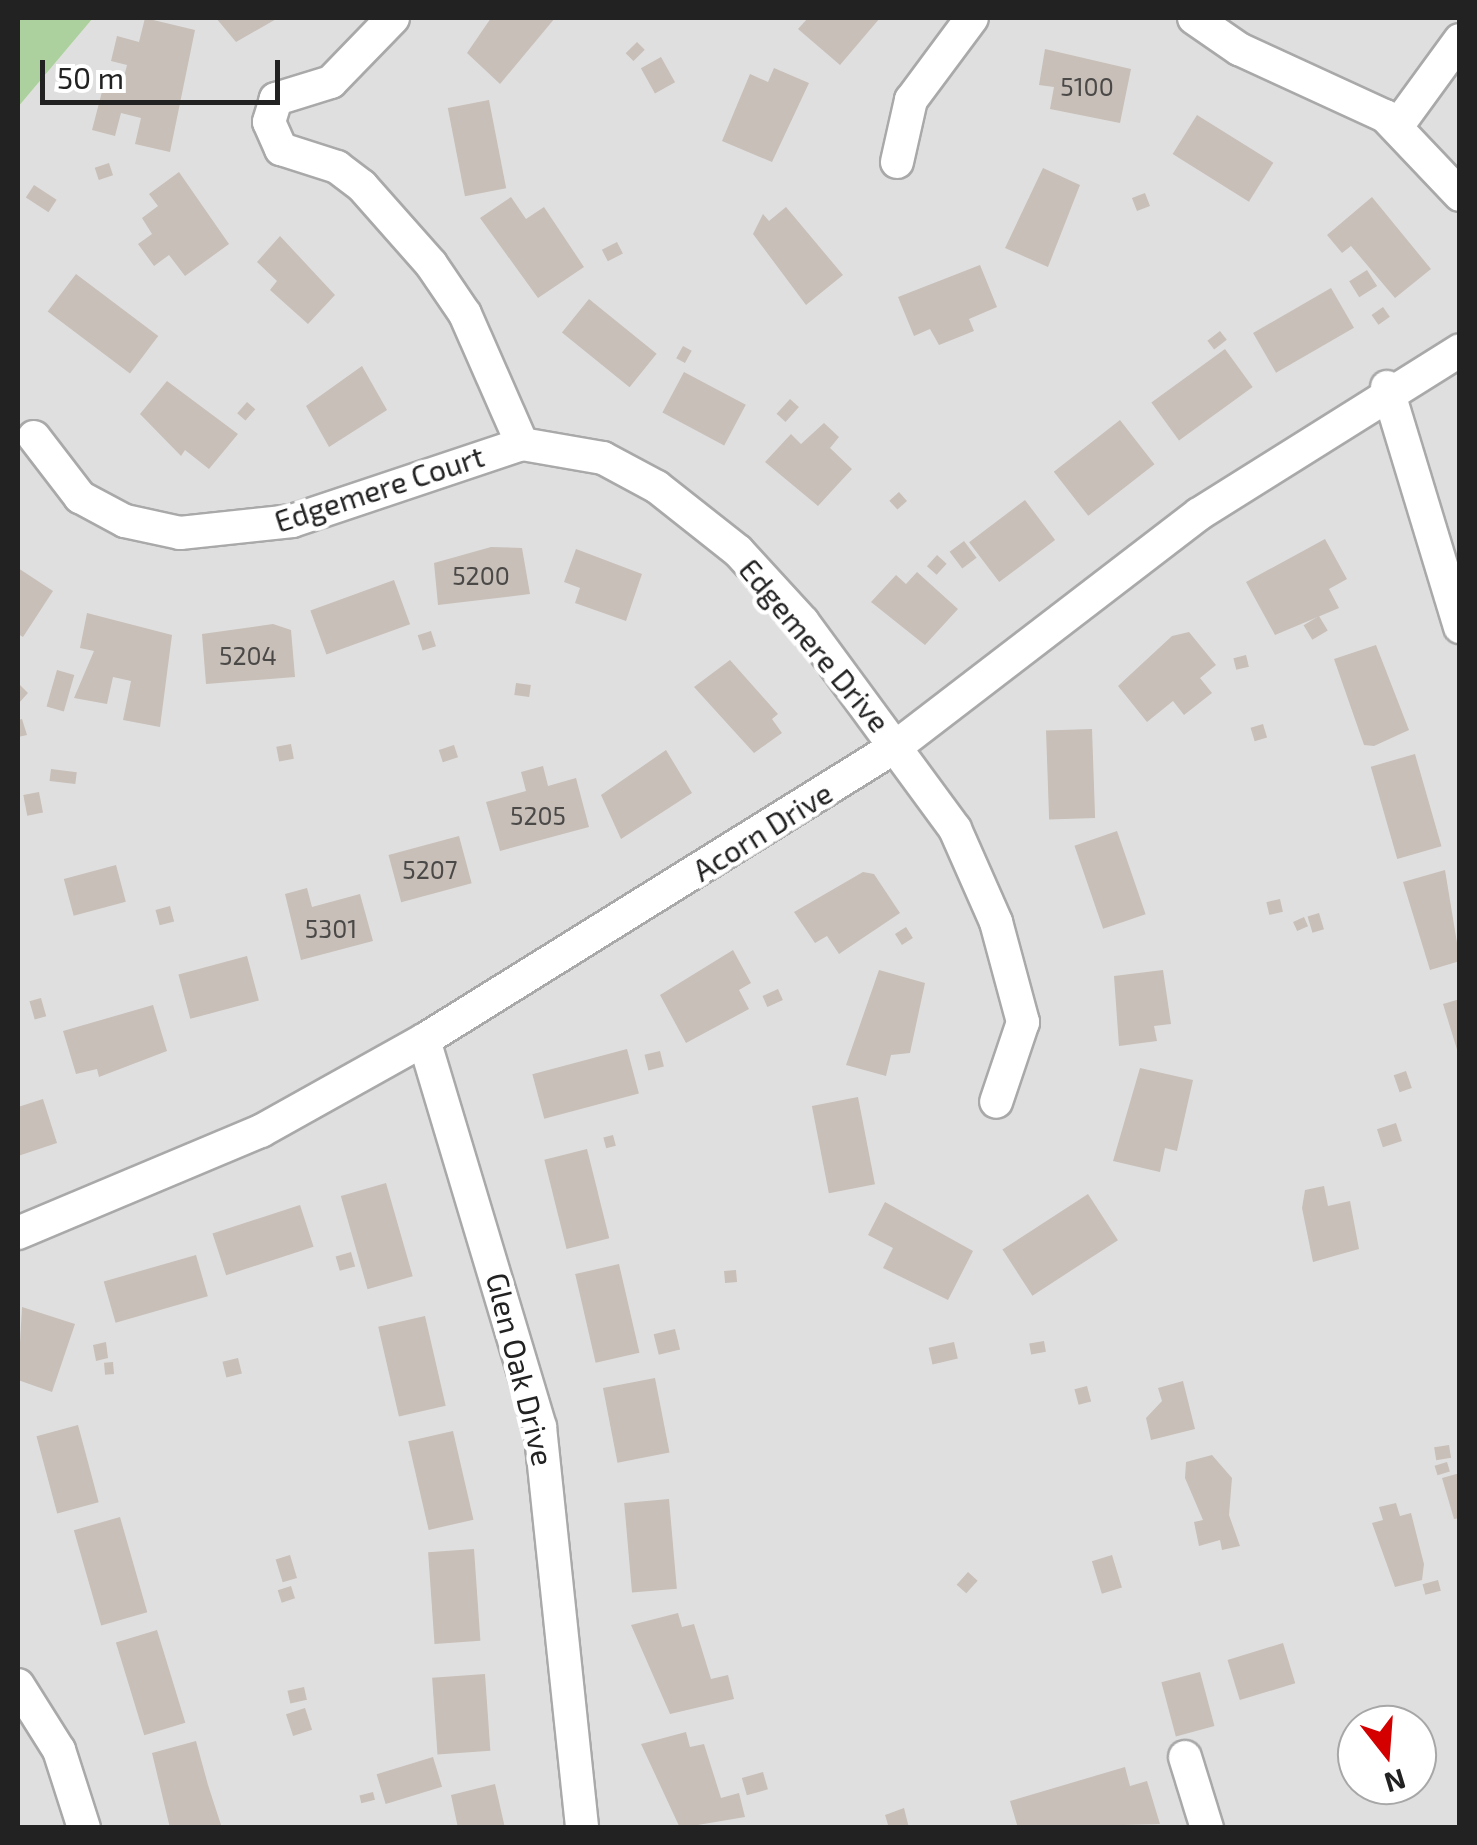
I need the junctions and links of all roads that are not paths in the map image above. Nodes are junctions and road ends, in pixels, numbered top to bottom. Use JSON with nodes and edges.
{"nodes":[{"id":1,"x":394,"y":18,"type":"edge"},
{"id":2,"x":972,"y":18,"type":"edge"},
{"id":3,"x":1194,"y":18,"type":"edge"},
{"id":4,"x":1460,"y":40,"type":"edge"},
{"id":5,"x":1398,"y":125,"type":"junction"},
{"id":6,"x":897,"y":162,"type":"dead end"},
{"id":7,"x":1460,"y":195,"type":"edge"},
{"id":8,"x":1460,"y":350,"type":"edge"},
{"id":9,"x":1387,"y":388,"type":"junction"},
{"id":10,"x":34,"y":437,"type":"dead end"},
{"id":11,"x":522,"y":444,"type":"junction"},
{"id":12,"x":1460,"y":627,"type":"edge"},
{"id":13,"x":898,"y":745,"type":"junction"},
{"id":14,"x":424,"y":1040,"type":"junction"},
{"id":15,"x":996,"y":1102,"type":"dead end"},
{"id":16,"x":18,"y":1233,"type":"edge"},
{"id":17,"x":18,"y":1685,"type":"edge"},
{"id":18,"x":1185,"y":1756,"type":"dead end"},
{"id":19,"x":84,"y":1828,"type":"edge"},
{"id":20,"x":582,"y":1828,"type":"edge"},
{"id":21,"x":1207,"y":1828,"type":"edge"}],
"edges":[{"from":1,"to":11,"type":"street"},
{"from":2,"to":6,"type":"street"},
{"from":3,"to":5,"type":"street"},
{"from":4,"to":5,"type":"street"},
{"from":5,"to":7,"type":"street"},
{"from":8,"to":9,"type":"street","name":"Acorn Drive"},
{"from":9,"to":12,"type":"street"},
{"from":9,"to":13,"type":"street","name":"Acorn Drive"},
{"from":10,"to":11,"type":"street","name":"Edgemere Court"},
{"from":11,"to":13,"type":"street","name":"Edgemere Drive"},
{"from":13,"to":14,"type":"street","name":"Acorn Drive"},
{"from":13,"to":15,"type":"street","name":"Edgemere Drive"},
{"from":14,"to":16,"type":"street","name":"Acorn Drive"},
{"from":14,"to":20,"type":"street","name":"Glen Oak Drive"},
{"from":17,"to":19,"type":"street"},
{"from":18,"to":21,"type":"street"}]}
